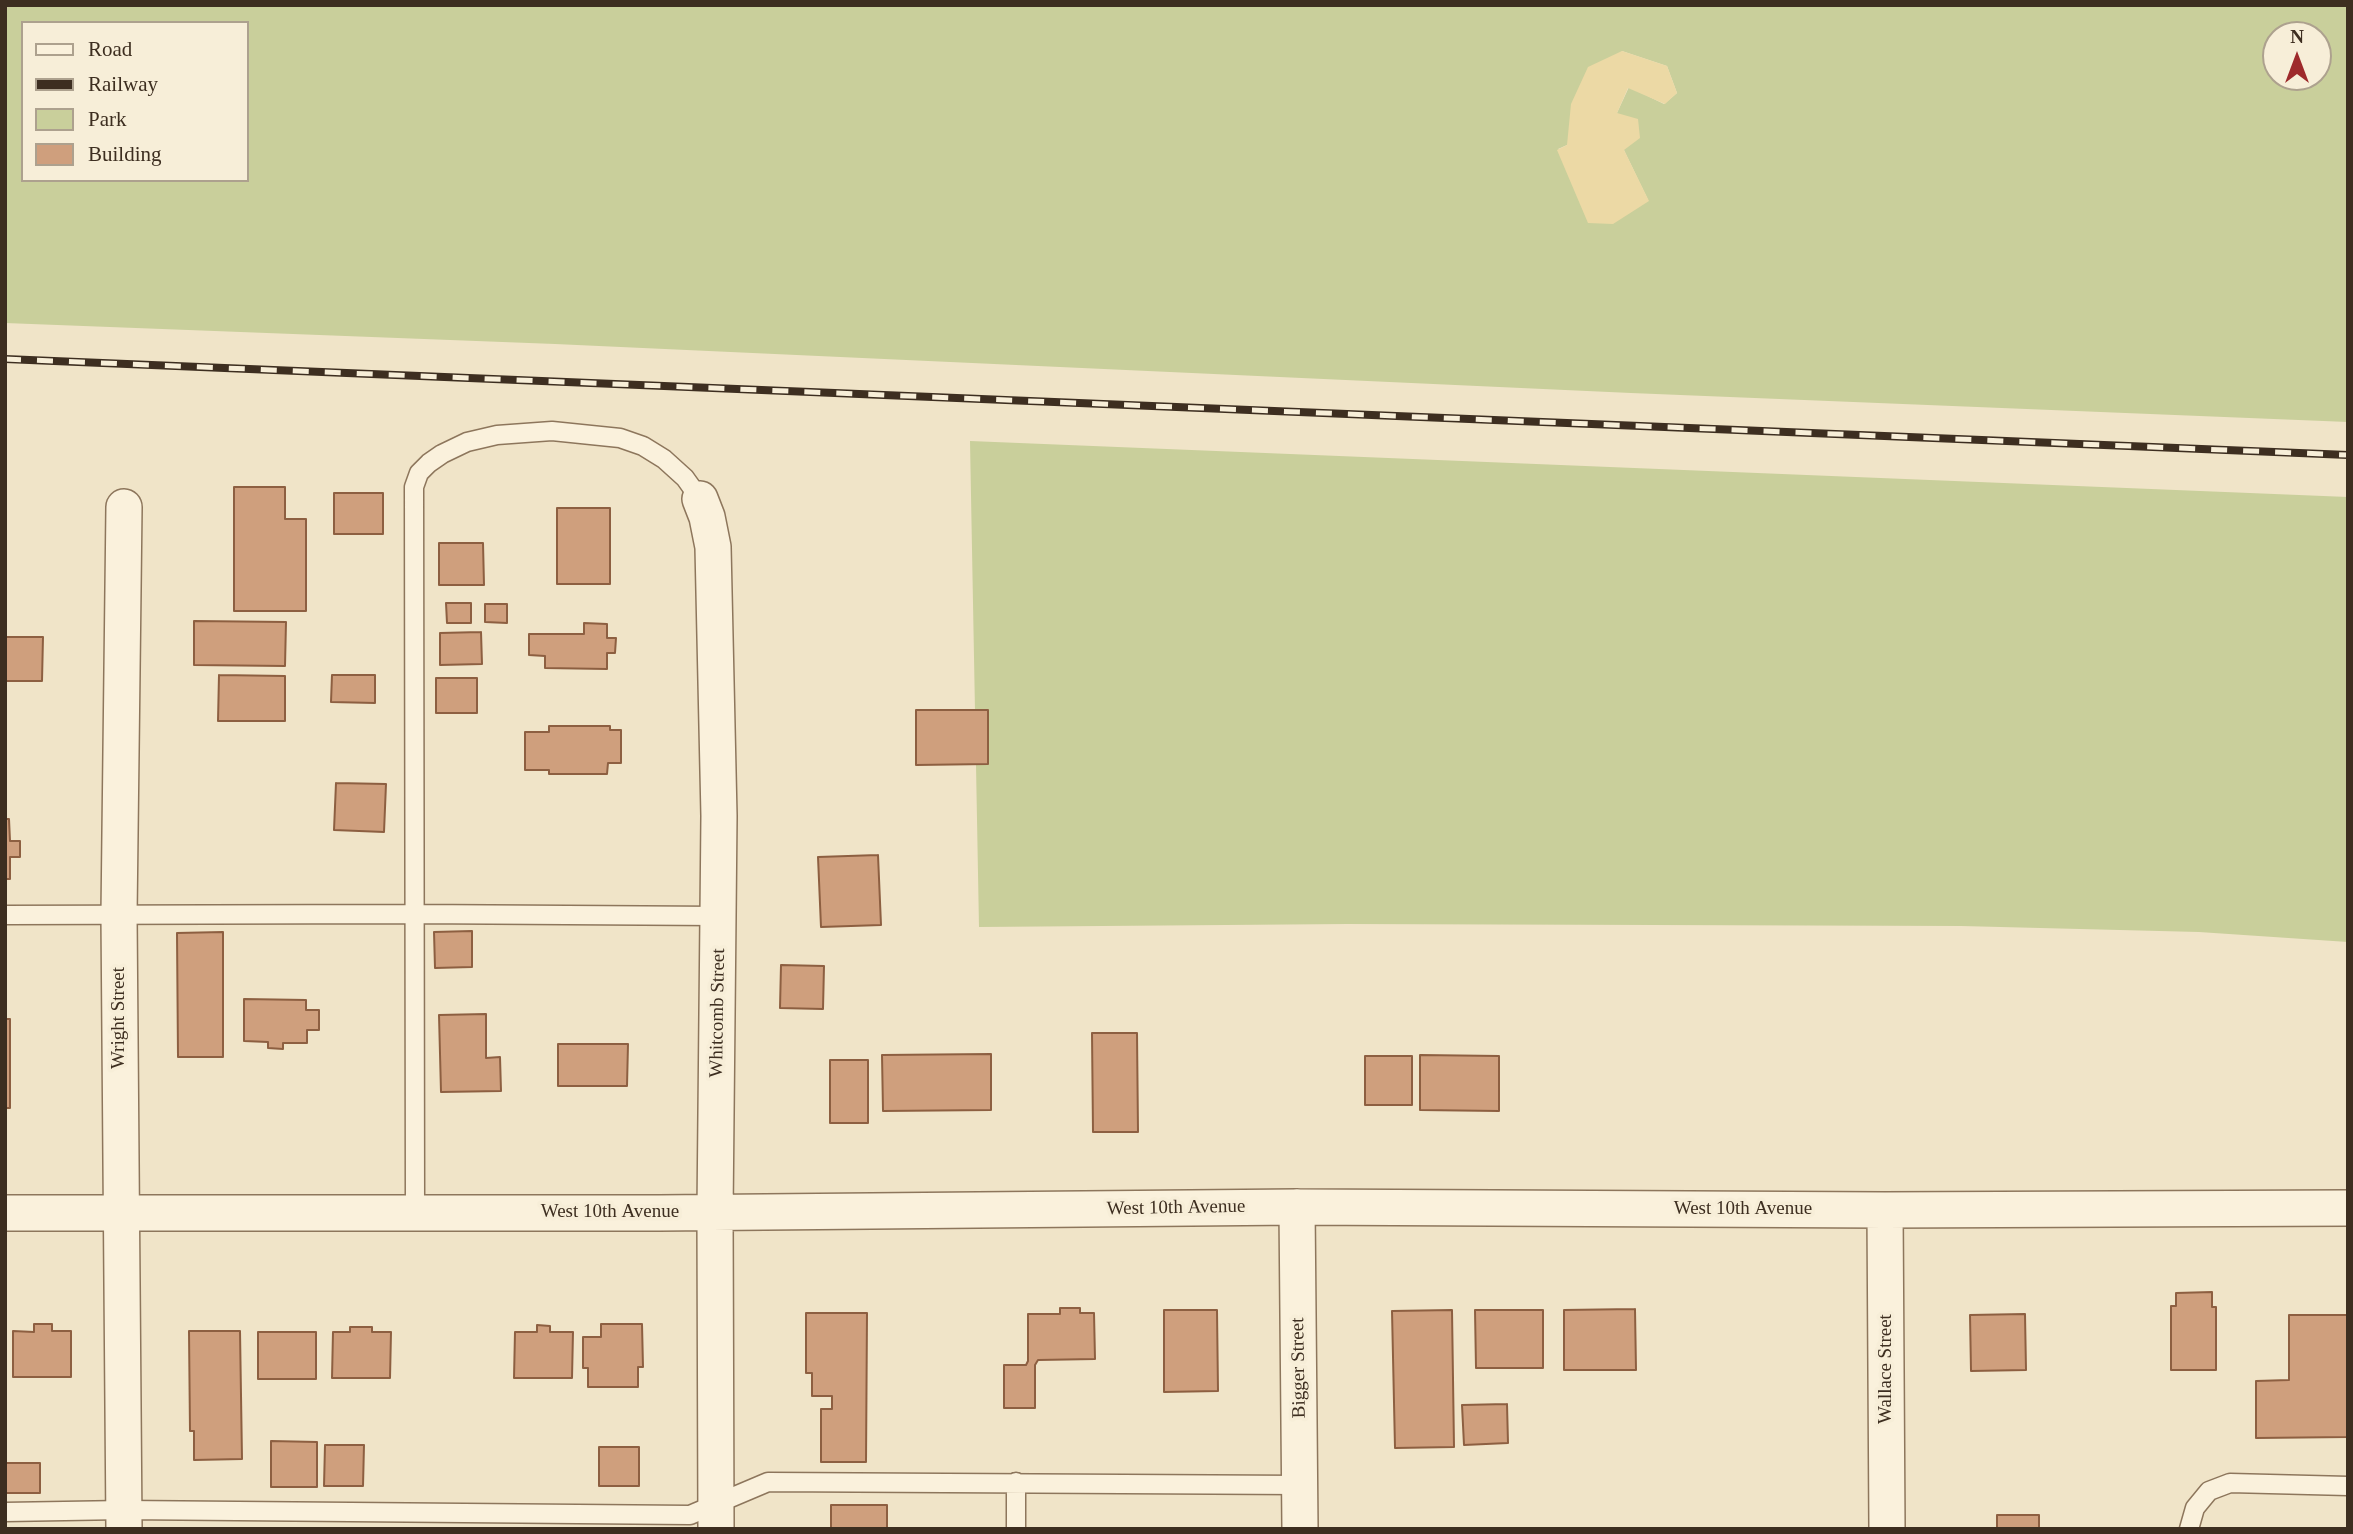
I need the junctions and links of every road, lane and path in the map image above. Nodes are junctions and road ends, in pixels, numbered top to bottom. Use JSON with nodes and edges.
{"nodes":[{"id":1,"x":700,"y":499,"type":"joint"},
{"id":2,"x":124,"y":507,"type":"dead end"},
{"id":3,"x":414,"y":914,"type":"junction"},
{"id":4,"x":5,"y":915,"type":"edge"},
{"id":5,"x":118,"y":915,"type":"junction"},
{"id":6,"x":719,"y":916,"type":"junction"},
{"id":7,"x":1297,"y":1207,"type":"junction"},
{"id":8,"x":2348,"y":1209,"type":"edge"},
{"id":9,"x":1885,"y":1210,"type":"junction"},
{"id":10,"x":715,"y":1212,"type":"junction"},
{"id":11,"x":5,"y":1213,"type":"edge"},
{"id":12,"x":120,"y":1213,"type":"junction"},
{"id":13,"x":415,"y":1213,"type":"junction"},
{"id":14,"x":1016,"y":1482,"type":"junction"},
{"id":15,"x":1300,"y":1485,"type":"junction"},
{"id":16,"x":2348,"y":1486,"type":"edge"},
{"id":17,"x":5,"y":1512,"type":"edge"},
{"id":18,"x":716,"y":1516,"type":"edge"},
{"id":19,"x":124,"y":1519,"type":"edge"},
{"id":20,"x":416,"y":1521,"type":"edge"},
{"id":21,"x":1016,"y":1529,"type":"edge"},
{"id":22,"x":1300,"y":1529,"type":"edge"},
{"id":23,"x":1887,"y":1529,"type":"edge"},
{"id":24,"x":2189,"y":1529,"type":"edge"}],
"edges":[{"from":1,"to":3,"type":"lane"},
{"from":1,"to":6,"type":"street","name":"Whitcomb Street"},
{"from":2,"to":5,"type":"street","name":"Wright Street"},
{"from":3,"to":5,"type":"lane"},
{"from":3,"to":6,"type":"lane"},
{"from":3,"to":13,"type":"lane"},
{"from":4,"to":5,"type":"lane"},
{"from":5,"to":12,"type":"street","name":"Wright Street"},
{"from":6,"to":10,"type":"street","name":"Whitcomb Street"},
{"from":7,"to":9,"type":"street","name":"West 10th Avenue"},
{"from":7,"to":10,"type":"street","name":"West 10th Avenue"},
{"from":7,"to":15,"type":"street","name":"Bigger Street"},
{"from":8,"to":9,"type":"street","name":"West 10th Avenue"},
{"from":9,"to":23,"type":"street","name":"Wallace Street"},
{"from":10,"to":13,"type":"street","name":"West 10th Avenue"},
{"from":10,"to":18,"type":"street","name":"Whitcomb Street"},
{"from":11,"to":12,"type":"street","name":"West 10th Avenue"},
{"from":12,"to":13,"type":"street","name":"West 10th Avenue"},
{"from":12,"to":19,"type":"street","name":"Wright Street"},
{"from":14,"to":15,"type":"lane"},
{"from":14,"to":18,"type":"lane"},
{"from":14,"to":21,"type":"lane"},
{"from":15,"to":22,"type":"street","name":"Bigger Street"},
{"from":16,"to":24,"type":"lane"},
{"from":17,"to":19,"type":"lane"},
{"from":18,"to":20,"type":"lane"},
{"from":19,"to":20,"type":"lane"}]}
